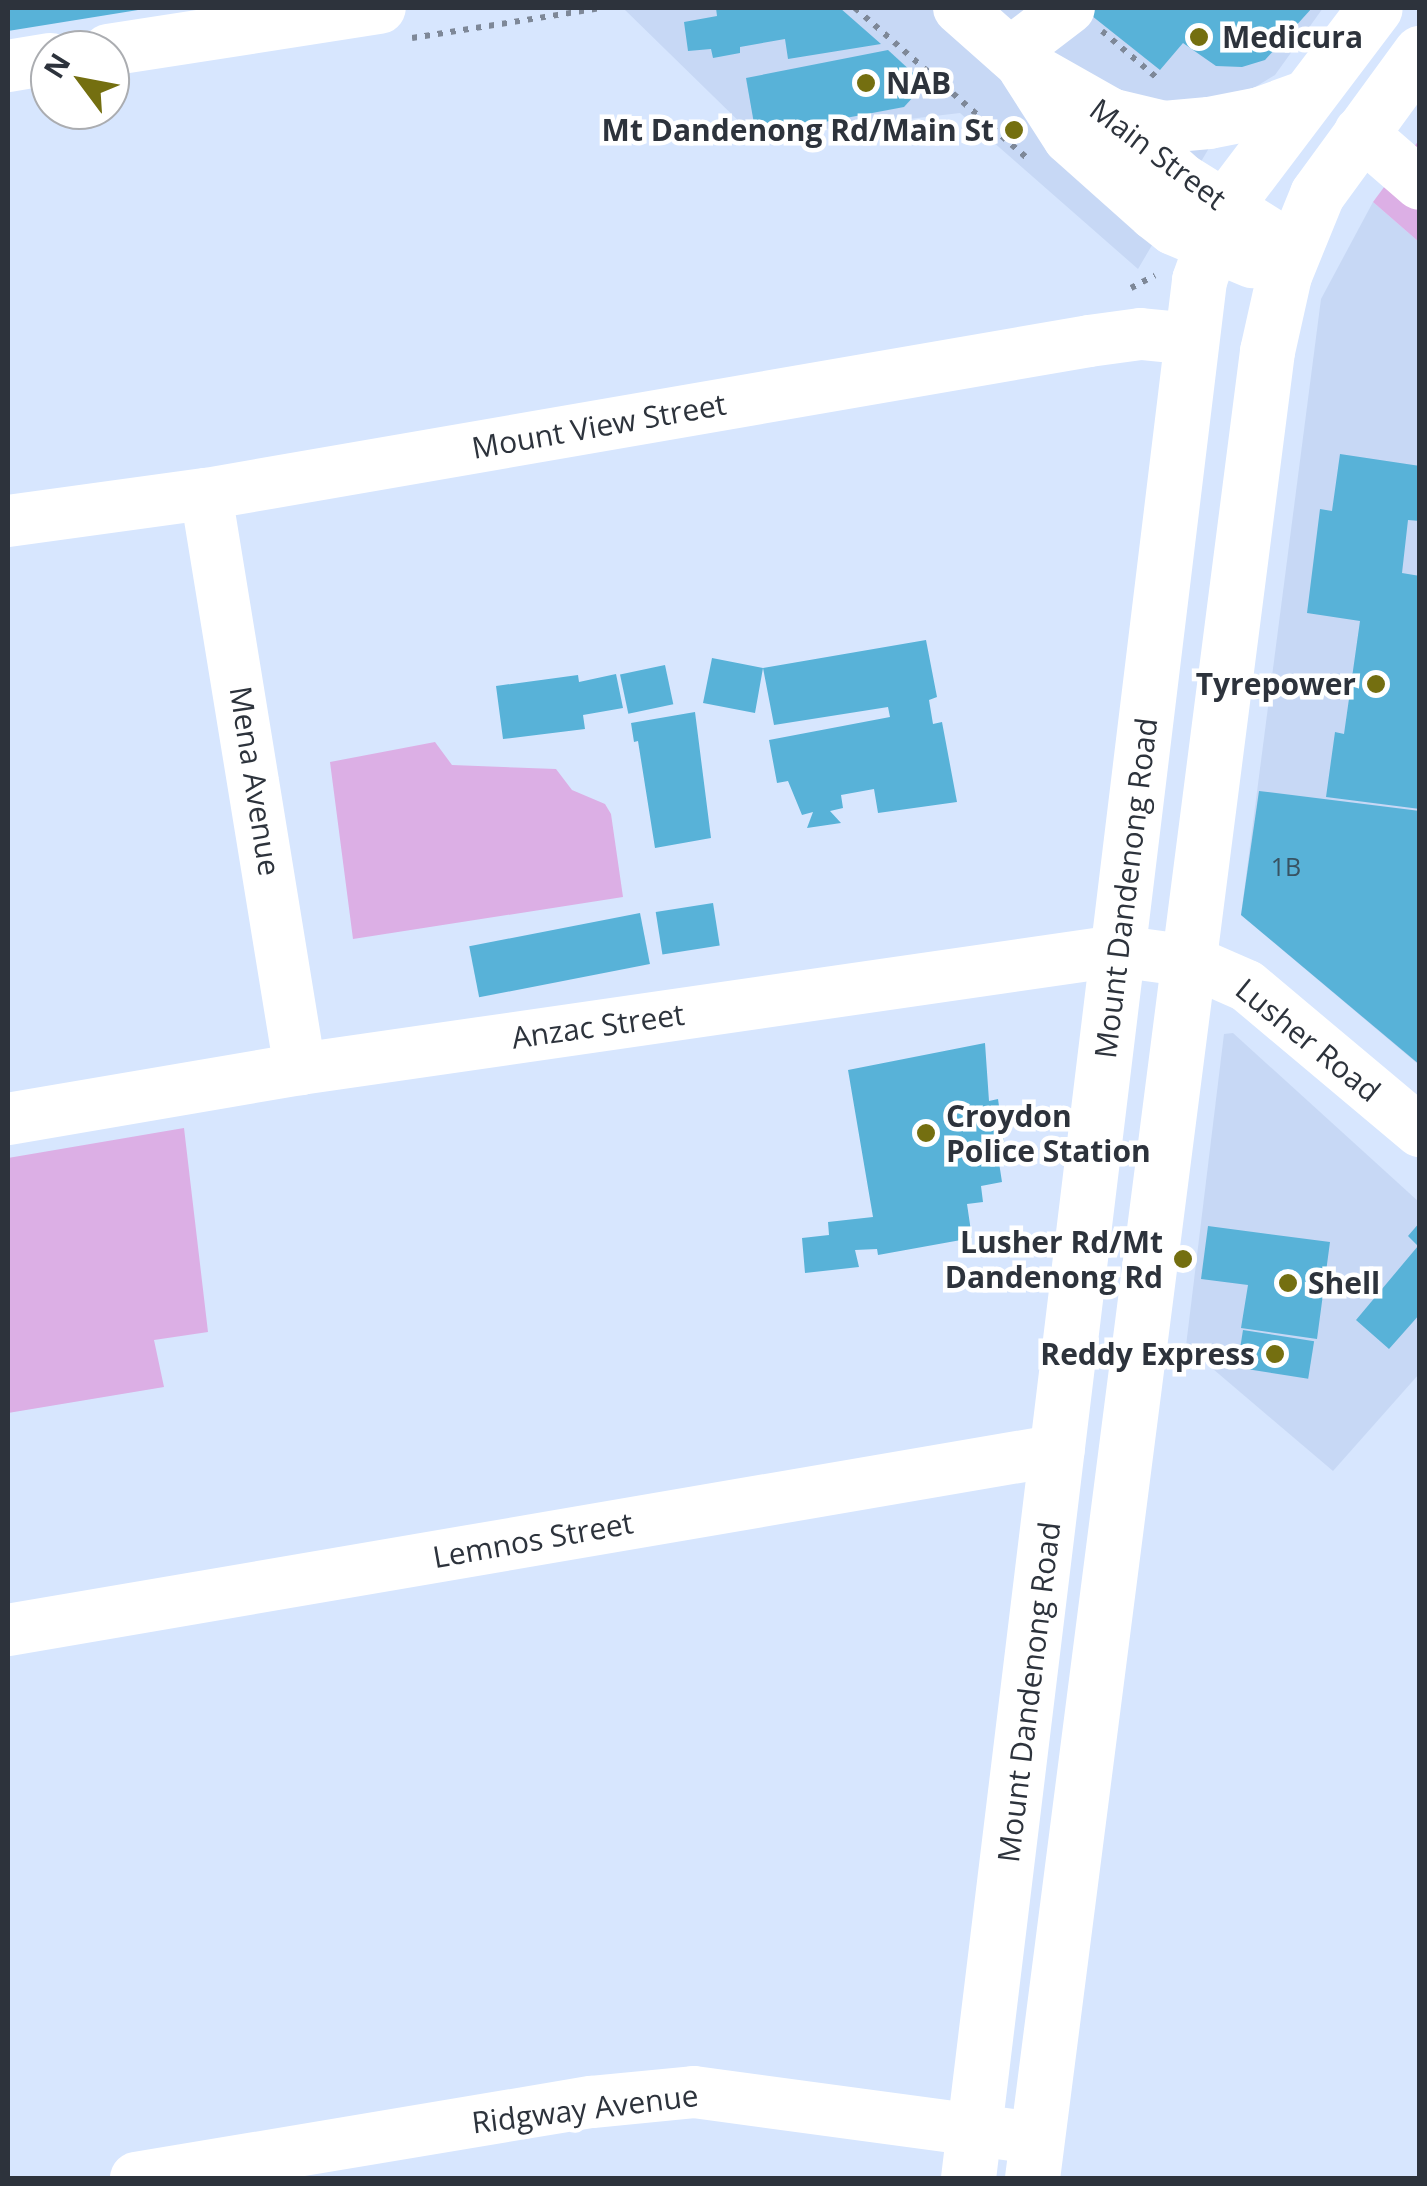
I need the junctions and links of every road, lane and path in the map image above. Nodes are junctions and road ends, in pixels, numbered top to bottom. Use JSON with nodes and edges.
{"nodes":[{"id":1,"x":380,"y":8,"type":"edge"},
{"id":2,"x":855,"y":8,"type":"edge"},
{"id":3,"x":959,"y":8,"type":"edge"},
{"id":4,"x":1069,"y":8,"type":"edge"},
{"id":5,"x":1375,"y":8,"type":"edge"},
{"id":6,"x":130,"y":47,"type":"edge"},
{"id":7,"x":1420,"y":52,"type":"edge"},
{"id":8,"x":1015,"y":58,"type":"junction"},
{"id":9,"x":1308,"y":96,"type":"junction"},
{"id":10,"x":1108,"y":113,"type":"junction"},
{"id":11,"x":1360,"y":132,"type":"junction"},
{"id":12,"x":1042,"y":172,"type":"dead end"},
{"id":13,"x":1420,"y":184,"type":"edge"},
{"id":14,"x":1217,"y":225,"type":"junction"},
{"id":15,"x":1143,"y":260,"type":"dead end"},
{"id":16,"x":1289,"y":262,"type":"junction"},
{"id":17,"x":1136,"y":287,"type":"dead end"},
{"id":18,"x":1191,"y":339,"type":"junction"},
{"id":19,"x":206,"y":494,"type":"junction"},
{"id":20,"x":8,"y":522,"type":"edge"},
{"id":21,"x":1118,"y":952,"type":"junction"},
{"id":22,"x":1190,"y":961,"type":"junction"},
{"id":23,"x":300,"y":1070,"type":"junction"},
{"id":24,"x":8,"y":1119,"type":"edge"},
{"id":25,"x":1420,"y":1131,"type":"edge"},
{"id":26,"x":1059,"y":1450,"type":"junction"},
{"id":27,"x":8,"y":1630,"type":"edge"},
{"id":28,"x":971,"y":2154,"type":"edge"},
{"id":29,"x":1034,"y":2158,"type":"edge"},
{"id":30,"x":136,"y":2178,"type":"edge"}],
"edges":[{"from":1,"to":6,"type":"street"},
{"from":2,"to":12,"type":"path"},
{"from":3,"to":8,"type":"street","name":"Main Street"},
{"from":4,"to":8,"type":"street"},
{"from":5,"to":9,"type":"main road","name":"Mount Dandenong Road"},
{"from":7,"to":11,"type":"main road"},
{"from":8,"to":10,"type":"street","name":"Main Street"},
{"from":8,"to":14,"type":"street","name":"Main Street"},
{"from":9,"to":10,"type":"street"},
{"from":9,"to":14,"type":"main road","name":"Mount Dandenong Road"},
{"from":10,"to":14,"type":"street","name":"Main Street"},
{"from":11,"to":13,"type":"street"},
{"from":11,"to":16,"type":"main road"},
{"from":14,"to":16,"type":"street","name":"Main Street"},
{"from":14,"to":18,"type":"main road","name":"Mount Dandenong Road"},
{"from":15,"to":17,"type":"path"},
{"from":16,"to":22,"type":"main road"},
{"from":18,"to":19,"type":"street","name":"Mount View Street"},
{"from":18,"to":21,"type":"main road","name":"Mount Dandenong Road"},
{"from":19,"to":20,"type":"street","name":"Mount View Street"},
{"from":19,"to":23,"type":"street","name":"Mena Avenue"},
{"from":21,"to":22,"type":"street","name":"Anzac Street"},
{"from":21,"to":23,"type":"street","name":"Anzac Street"},
{"from":21,"to":26,"type":"main road","name":"Mount Dandenong Road"},
{"from":22,"to":25,"type":"street","name":"Lusher Road"},
{"from":22,"to":29,"type":"main road"},
{"from":23,"to":24,"type":"street","name":"Anzac Street"},
{"from":26,"to":27,"type":"street","name":"Lemnos Street"},
{"from":26,"to":28,"type":"main road","name":"Mount Dandenong Road"},
{"from":28,"to":29,"type":"street","name":"Ridgway Avenue"},
{"from":28,"to":30,"type":"street","name":"Ridgway Avenue"}]}
